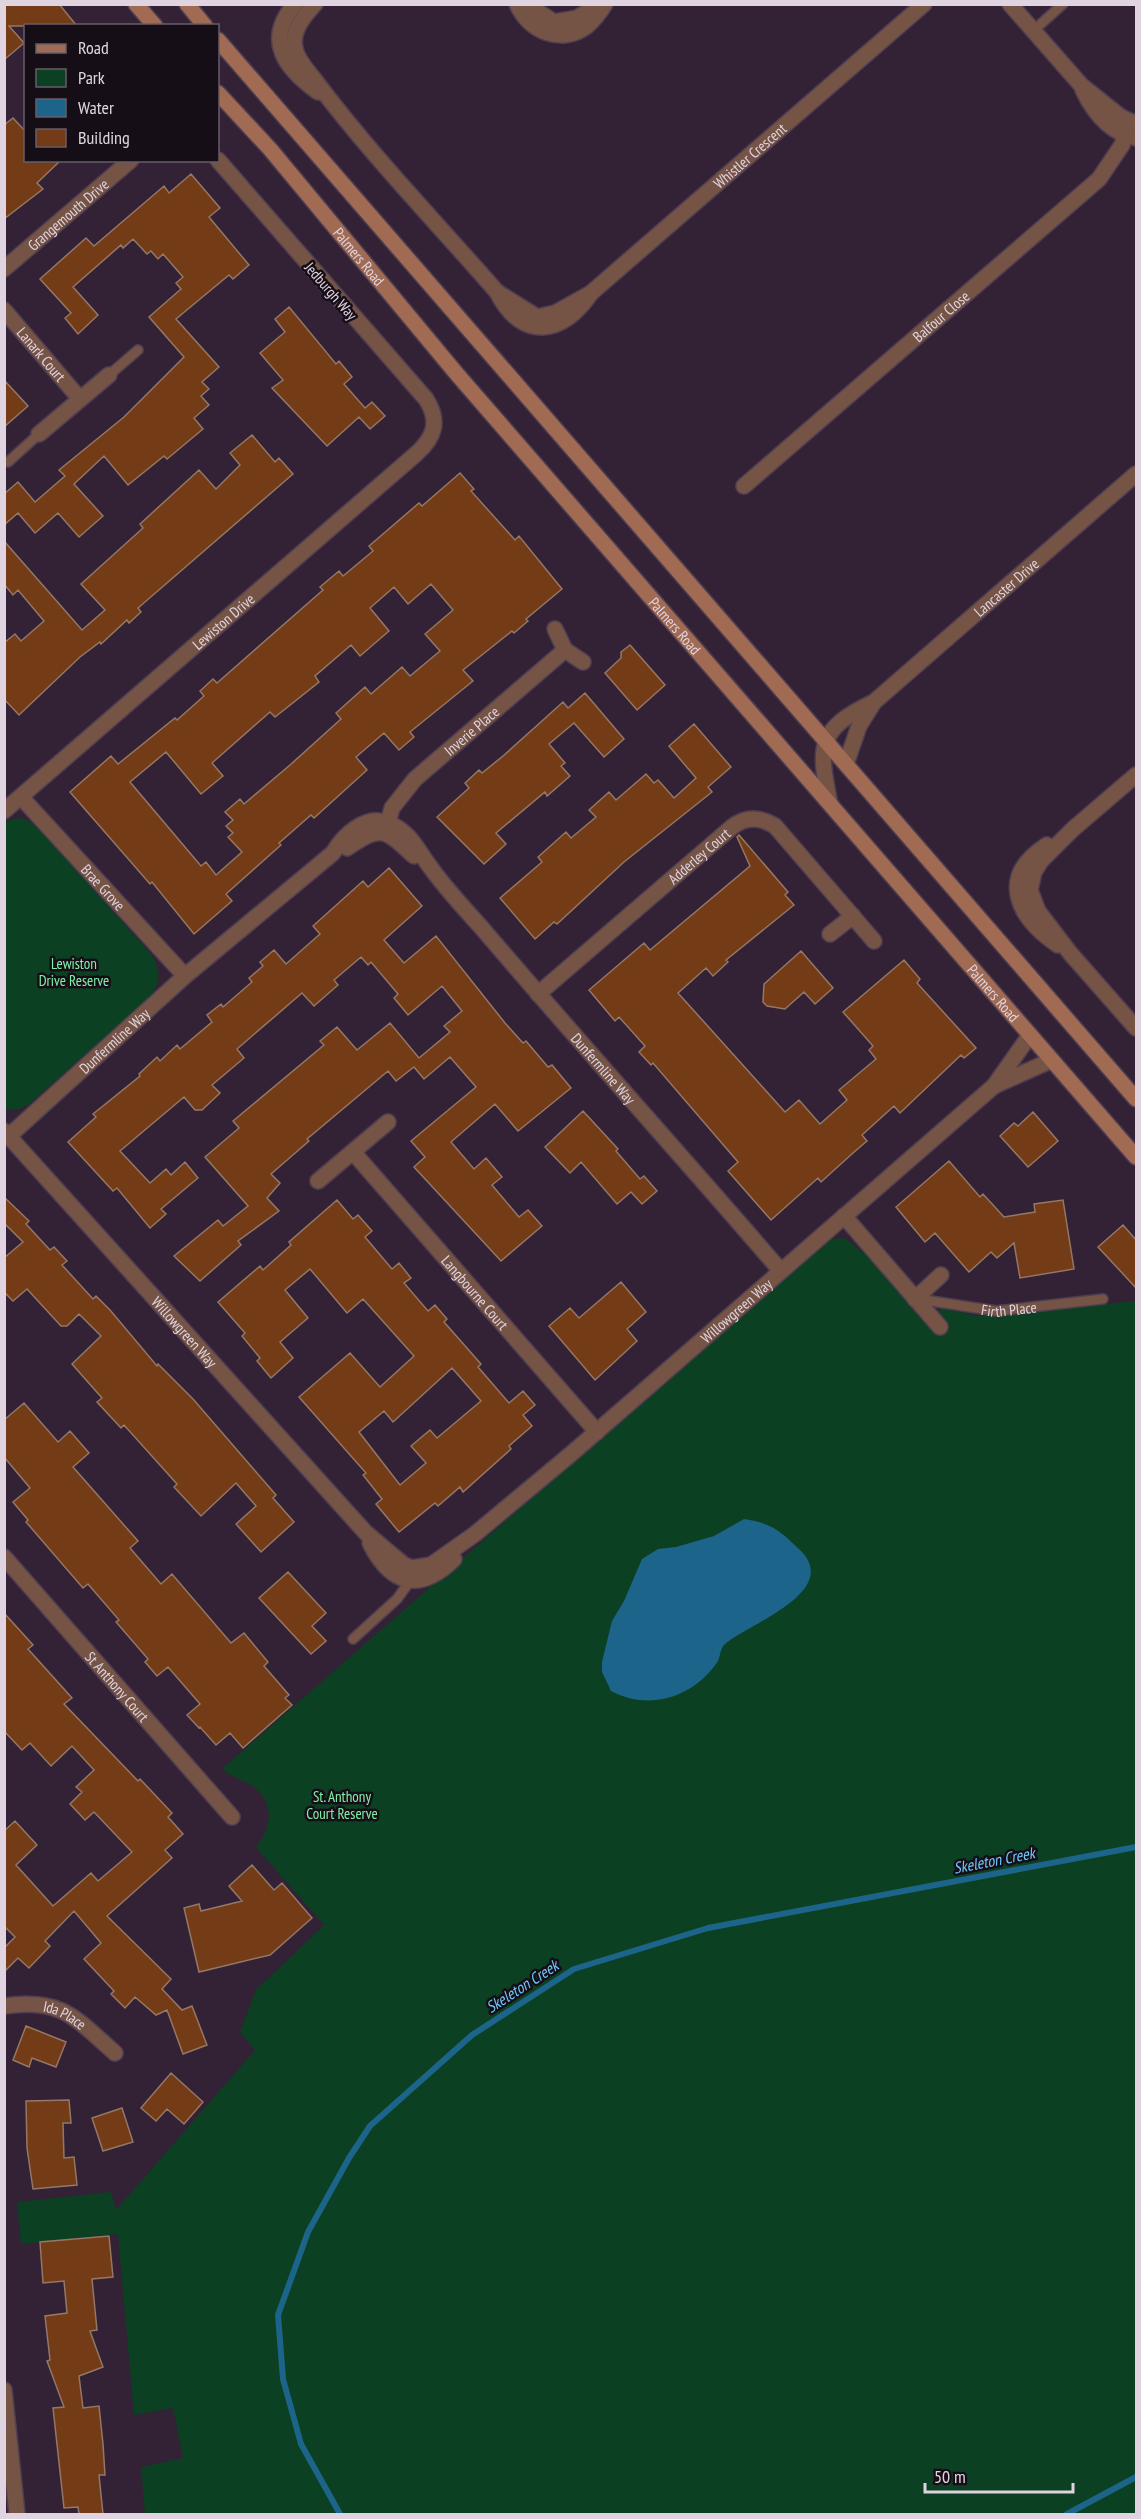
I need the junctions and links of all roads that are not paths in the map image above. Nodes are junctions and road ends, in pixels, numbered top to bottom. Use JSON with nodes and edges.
{"nodes":[{"id":1,"x":136,"y":4,"type":"edge"},
{"id":2,"x":187,"y":4,"type":"edge"},
{"id":3,"x":295,"y":4,"type":"edge"},
{"id":4,"x":315,"y":4,"type":"edge"},
{"id":5,"x":517,"y":4,"type":"edge"},
{"id":6,"x":526,"y":4,"type":"edge"},
{"id":7,"x":600,"y":4,"type":"edge"},
{"id":8,"x":605,"y":4,"type":"edge"},
{"id":9,"x":924,"y":4,"type":"edge"},
{"id":10,"x":1063,"y":4,"type":"edge"},
{"id":11,"x":1012,"y":6,"type":"edge"},
{"id":12,"x":912,"y":10,"type":"edge"},
{"id":13,"x":154,"y":24,"type":"edge"},
{"id":14,"x":203,"y":24,"type":"edge"},
{"id":15,"x":1034,"y":30,"type":"junction"},
{"id":16,"x":219,"y":41,"type":"edge"},
{"id":17,"x":219,"y":94,"type":"edge"},
{"id":18,"x":331,"y":101,"type":"junction"},
{"id":19,"x":1132,"y":130,"type":"edge"},
{"id":20,"x":219,"y":161,"type":"edge"},
{"id":21,"x":130,"y":162,"type":"edge"},
{"id":22,"x":4,"y":268,"type":"edge"},
{"id":23,"x":4,"y":310,"type":"edge"},
{"id":24,"x":138,"y":350,"type":"dead end"},
{"id":25,"x":109,"y":375,"type":"joint"},
{"id":26,"x":80,"y":399,"type":"junction"},
{"id":27,"x":435,"y":426,"type":"joint"},
{"id":28,"x":39,"y":434,"type":"joint"},
{"id":29,"x":8,"y":462,"type":"dead end"},
{"id":30,"x":1137,"y":474,"type":"edge"},
{"id":31,"x":744,"y":486,"type":"dead end"},
{"id":32,"x":555,"y":629,"type":"dead end"},
{"id":33,"x":566,"y":650,"type":"junction"},
{"id":34,"x":583,"y":662,"type":"dead end"},
{"id":35,"x":874,"y":702,"type":"junction"},
{"id":36,"x":826,"y":741,"type":"junction"},
{"id":37,"x":846,"y":764,"type":"junction"},
{"id":38,"x":1137,"y":775,"type":"edge"},
{"id":39,"x":21,"y":798,"type":"junction"},
{"id":40,"x":830,"y":804,"type":"junction"},
{"id":41,"x":4,"y":811,"type":"edge"},
{"id":42,"x":386,"y":827,"type":"junction"},
{"id":43,"x":852,"y":916,"type":"junction"},
{"id":44,"x":830,"y":934,"type":"dead end"},
{"id":45,"x":874,"y":941,"type":"dead end"},
{"id":46,"x":184,"y":976,"type":"junction"},
{"id":47,"x":538,"y":994,"type":"junction"},
{"id":48,"x":1137,"y":1028,"type":"edge"},
{"id":49,"x":1030,"y":1035,"type":"junction"},
{"id":50,"x":1052,"y":1060,"type":"junction"},
{"id":51,"x":994,"y":1086,"type":"junction"},
{"id":52,"x":1137,"y":1099,"type":"edge"},
{"id":53,"x":388,"y":1122,"type":"dead end"},
{"id":54,"x":7,"y":1133,"type":"edge"},
{"id":55,"x":353,"y":1152,"type":"junction"},
{"id":56,"x":1137,"y":1157,"type":"edge"},
{"id":57,"x":318,"y":1181,"type":"dead end"},
{"id":58,"x":844,"y":1216,"type":"junction"},
{"id":59,"x":780,"y":1270,"type":"junction"},
{"id":60,"x":941,"y":1275,"type":"dead end"},
{"id":61,"x":915,"y":1299,"type":"junction"},
{"id":62,"x":1103,"y":1299,"type":"dead end"},
{"id":63,"x":940,"y":1327,"type":"dead end"},
{"id":64,"x":597,"y":1432,"type":"junction"},
{"id":65,"x":4,"y":1557,"type":"edge"},
{"id":66,"x":411,"y":1574,"type":"junction"},
{"id":67,"x":353,"y":1639,"type":"dead end"},
{"id":68,"x":232,"y":1817,"type":"dead end"},
{"id":69,"x":4,"y":2006,"type":"edge"},
{"id":70,"x":115,"y":2053,"type":"dead end"},
{"id":71,"x":4,"y":2390,"type":"edge"},
{"id":72,"x":17,"y":2514,"type":"edge"}],
"edges":[{"from":1,"to":13,"type":"main road"},
{"from":2,"to":14,"type":"main road"},
{"from":3,"to":18,"type":"street","name":"Whistler Crescent"},
{"from":4,"to":18,"type":"street","name":"Whistler Crescent"},
{"from":5,"to":8,"type":"street"},
{"from":6,"to":7,"type":"street"},
{"from":9,"to":12,"type":"street","name":"Whistler Crescent"},
{"from":10,"to":15,"type":"lane"},
{"from":11,"to":15,"type":"street"},
{"from":12,"to":18,"type":"street","name":"Whistler Crescent"},
{"from":15,"to":19,"type":"street"},
{"from":16,"to":36,"type":"main road"},
{"from":17,"to":40,"type":"main road","name":"Palmers Road"},
{"from":19,"to":31,"type":"street","name":"Balfour Close"},
{"from":20,"to":27,"type":"street","name":"Jedburgh Way"},
{"from":21,"to":22,"type":"street","name":"Grangemouth Drive"},
{"from":23,"to":26,"type":"street","name":"Lanark Court"},
{"from":24,"to":25,"type":"lane"},
{"from":25,"to":26,"type":"street"},
{"from":26,"to":28,"type":"street"},
{"from":27,"to":39,"type":"street","name":"Lewiston Drive"},
{"from":28,"to":29,"type":"lane"},
{"from":30,"to":35,"type":"street","name":"Lancaster Drive"},
{"from":32,"to":33,"type":"street"},
{"from":33,"to":34,"type":"street"},
{"from":33,"to":42,"type":"street","name":"Inverie Place"},
{"from":35,"to":36,"type":"street","name":"Lancaster Drive"},
{"from":35,"to":37,"type":"street","name":"Lancaster Drive"},
{"from":36,"to":37,"type":"main road"},
{"from":36,"to":40,"type":"street"},
{"from":37,"to":52,"type":"main road"},
{"from":38,"to":48,"type":"street"},
{"from":39,"to":41,"type":"street","name":"Lewiston Drive"},
{"from":39,"to":46,"type":"street","name":"Brae Grove"},
{"from":40,"to":49,"type":"main road","name":"Palmers Road"},
{"from":42,"to":46,"type":"street","name":"Dunfermline Way"},
{"from":42,"to":47,"type":"street","name":"Dunfermline Way"},
{"from":43,"to":44,"type":"street"},
{"from":43,"to":45,"type":"street","name":"Adderley Court"},
{"from":43,"to":47,"type":"street","name":"Adderley Court"},
{"from":46,"to":54,"type":"street","name":"Dunfermline Way"},
{"from":47,"to":59,"type":"street","name":"Dunfermline Way"},
{"from":49,"to":50,"type":"main road","name":"Palmers Road"},
{"from":49,"to":51,"type":"street","name":"Willowgreen Way"},
{"from":50,"to":51,"type":"street","name":"Willowgreen Way"},
{"from":50,"to":56,"type":"main road","name":"Palmers Road"},
{"from":51,"to":58,"type":"street","name":"Willowgreen Way"},
{"from":53,"to":55,"type":"street"},
{"from":54,"to":66,"type":"street","name":"Willowgreen Way"},
{"from":55,"to":57,"type":"street"},
{"from":55,"to":64,"type":"street","name":"Langbourne Court"},
{"from":58,"to":59,"type":"street","name":"Willowgreen Way"},
{"from":58,"to":61,"type":"street"},
{"from":59,"to":64,"type":"street","name":"Willowgreen Way"},
{"from":60,"to":61,"type":"street"},
{"from":61,"to":62,"type":"lane","name":"Firth Place"},
{"from":61,"to":63,"type":"street"},
{"from":64,"to":66,"type":"street","name":"Willowgreen Way"},
{"from":65,"to":68,"type":"street","name":"St Anthony Court"},
{"from":66,"to":67,"type":"lane"},
{"from":69,"to":70,"type":"street","name":"Ida Place"},
{"from":71,"to":72,"type":"street"}]}
